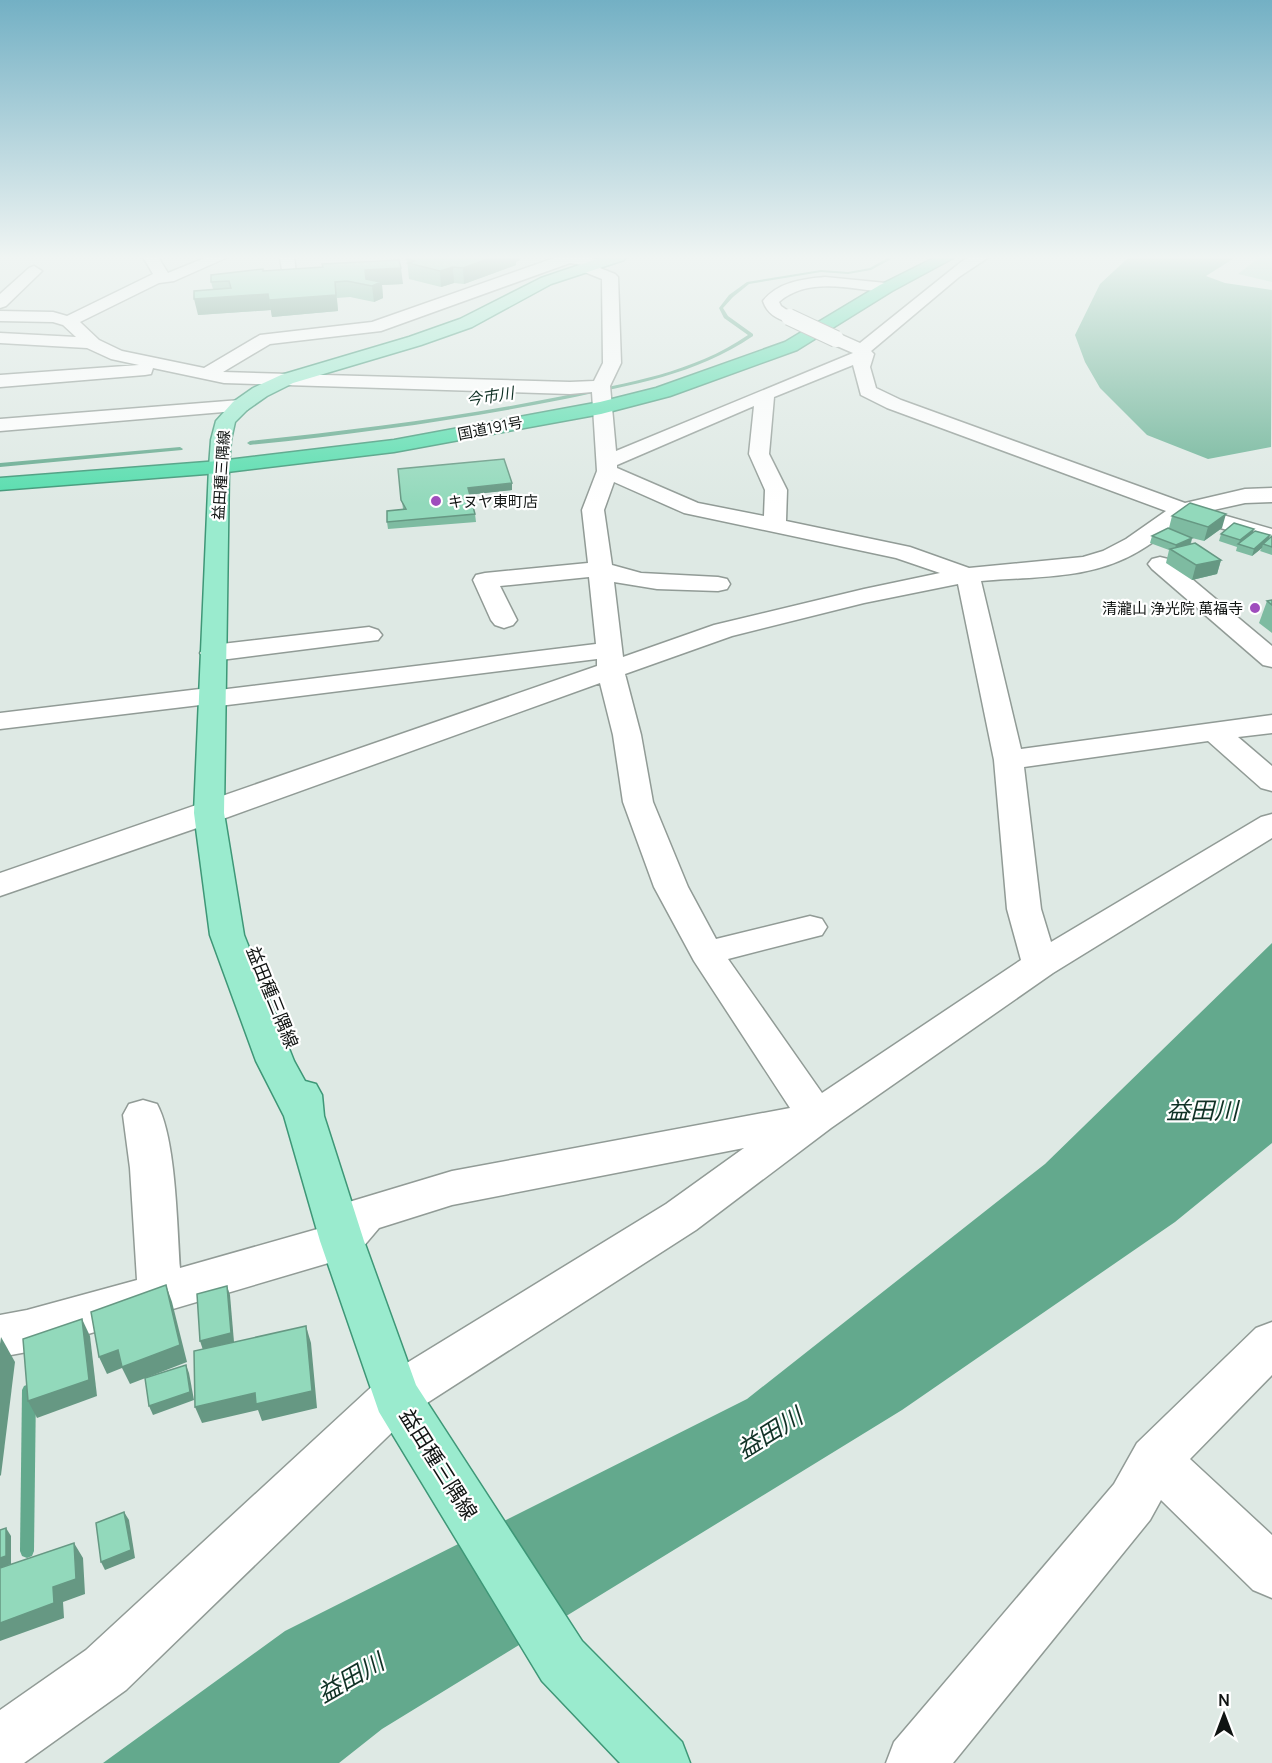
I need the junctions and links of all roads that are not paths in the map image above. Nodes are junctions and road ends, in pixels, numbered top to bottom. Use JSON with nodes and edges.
{"nodes":[{"id":1,"x":43,"y":339,"type":"edge"},
{"id":2,"x":88,"y":339,"type":"edge"},
{"id":3,"x":266,"y":339,"type":"edge"},
{"id":4,"x":420,"y":339,"type":"edge"},
{"id":5,"x":611,"y":339,"type":"edge"},
{"id":6,"x":802,"y":339,"type":"edge"},
{"id":7,"x":837,"y":339,"type":"edge"},
{"id":8,"x":875,"y":339,"type":"edge"},
{"id":9,"x":93,"y":344,"type":"junction"},
{"id":10,"x":864,"y":352,"type":"junction"},
{"id":11,"x":171,"y":367,"type":"junction"},
{"id":12,"x":287,"y":379,"type":"junction"},
{"id":13,"x":0,"y":381,"type":"edge"},
{"id":14,"x":601,"y":386,"type":"junction"},
{"id":15,"x":224,"y":389,"type":"junction"},
{"id":16,"x":765,"y":394,"type":"junction"},
{"id":17,"x":601,"y":408,"type":"junction"},
{"id":18,"x":0,"y":425,"type":"edge"},
{"id":19,"x":219,"y":466,"type":"junction"},
{"id":20,"x":607,"y":467,"type":"junction"},
{"id":21,"x":0,"y":484,"type":"edge"},
{"id":22,"x":1272,"y":495,"type":"edge"},
{"id":23,"x":1183,"y":510,"type":"junction"},
{"id":24,"x":775,"y":526,"type":"junction"},
{"id":25,"x":1272,"y":536,"type":"edge"},
{"id":26,"x":1160,"y":564,"type":"dead end"},
{"id":27,"x":601,"y":569,"type":"junction"},
{"id":28,"x":967,"y":575,"type":"junction"},
{"id":29,"x":718,"y":584,"type":"dead end"},
{"id":30,"x":504,"y":620,"type":"dead end"},
{"id":31,"x":369,"y":635,"type":"dead end"},
{"id":32,"x":213,"y":653,"type":"junction"},
{"id":33,"x":1272,"y":659,"type":"edge"},
{"id":34,"x":610,"y":660,"type":"junction"},
{"id":35,"x":211,"y":699,"type":"junction"},
{"id":36,"x":0,"y":721,"type":"edge"},
{"id":37,"x":1272,"y":724,"type":"edge"},
{"id":38,"x":1215,"y":732,"type":"junction"},
{"id":39,"x":1009,"y":760,"type":"junction"},
{"id":40,"x":1272,"y":782,"type":"edge"},
{"id":41,"x":209,"y":813,"type":"junction"},
{"id":42,"x":1272,"y":824,"type":"edge"},
{"id":43,"x":0,"y":885,"type":"edge"},
{"id":44,"x":810,"y":927,"type":"dead end"},
{"id":45,"x":706,"y":953,"type":"junction"},
{"id":46,"x":1040,"y":964,"type":"junction"},
{"id":47,"x":143,"y":1115,"type":"dead end"},
{"id":48,"x":812,"y":1120,"type":"junction"},
{"id":49,"x":342,"y":1241,"type":"junction"},
{"id":50,"x":160,"y":1292,"type":"junction"},
{"id":51,"x":0,"y":1336,"type":"edge"},
{"id":52,"x":1272,"y":1343,"type":"edge"},
{"id":53,"x":396,"y":1396,"type":"junction"},
{"id":54,"x":1155,"y":1460,"type":"junction"},
{"id":55,"x":1272,"y":1571,"type":"edge"},
{"id":56,"x":0,"y":1745,"type":"edge"},
{"id":57,"x":661,"y":1763,"type":"edge"},
{"id":58,"x":915,"y":1763,"type":"edge"}],
"edges":[{"from":1,"to":9,"type":"street"},
{"from":2,"to":9,"type":"street"},
{"from":3,"to":15,"type":"street"},
{"from":4,"to":12,"type":"main road","name":"益田種三隅線"},
{"from":5,"to":14,"type":"street"},
{"from":6,"to":17,"type":"highway","name":"国道191号"},
{"from":7,"to":10,"type":"street","bridge":true},
{"from":8,"to":10,"type":"street"},
{"from":9,"to":11,"type":"street"},
{"from":10,"to":16,"type":"street"},
{"from":10,"to":23,"type":"street"},
{"from":11,"to":13,"type":"street"},
{"from":11,"to":15,"type":"street"},
{"from":12,"to":14,"type":"street"},
{"from":12,"to":15,"type":"main road","name":"益田種三隅線"},
{"from":12,"to":15,"type":"street"},
{"from":14,"to":17,"type":"street"},
{"from":15,"to":18,"type":"street"},
{"from":15,"to":19,"type":"main road","name":"益田種三隅線"},
{"from":16,"to":20,"type":"street"},
{"from":16,"to":24,"type":"street"},
{"from":17,"to":19,"type":"highway","name":"国道191号"},
{"from":17,"to":20,"type":"street"},
{"from":19,"to":21,"type":"highway","name":"国道191号"},
{"from":19,"to":32,"type":"main road","name":"益田種三隅線"},
{"from":20,"to":24,"type":"street"},
{"from":20,"to":27,"type":"street"},
{"from":22,"to":23,"type":"street"},
{"from":23,"to":25,"type":"street"},
{"from":23,"to":28,"type":"street"},
{"from":24,"to":28,"type":"street"},
{"from":26,"to":33,"type":"street"},
{"from":27,"to":29,"type":"street"},
{"from":27,"to":30,"type":"street"},
{"from":27,"to":34,"type":"street"},
{"from":28,"to":34,"type":"street"},
{"from":28,"to":39,"type":"street"},
{"from":31,"to":32,"type":"street"},
{"from":32,"to":35,"type":"main road","name":"益田種三隅線"},
{"from":34,"to":35,"type":"street"},
{"from":34,"to":41,"type":"street"},
{"from":34,"to":45,"type":"street"},
{"from":35,"to":36,"type":"street"},
{"from":35,"to":41,"type":"main road","name":"益田種三隅線"},
{"from":37,"to":38,"type":"street"},
{"from":38,"to":39,"type":"street"},
{"from":38,"to":40,"type":"street"},
{"from":39,"to":46,"type":"street"},
{"from":41,"to":43,"type":"street"},
{"from":41,"to":49,"type":"main road","name":"益田種三隅線"},
{"from":42,"to":46,"type":"street"},
{"from":44,"to":45,"type":"street"},
{"from":45,"to":48,"type":"street"},
{"from":46,"to":48,"type":"street"},
{"from":47,"to":50,"type":"street"},
{"from":48,"to":49,"type":"street"},
{"from":48,"to":53,"type":"street"},
{"from":49,"to":50,"type":"street"},
{"from":49,"to":53,"type":"main road","name":"益田種三隅線"},
{"from":50,"to":51,"type":"street"},
{"from":52,"to":54,"type":"street"},
{"from":53,"to":56,"type":"street"},
{"from":53,"to":57,"type":"main road","name":"益田種三隅線"},
{"from":54,"to":55,"type":"street"},
{"from":54,"to":58,"type":"street"}]}
